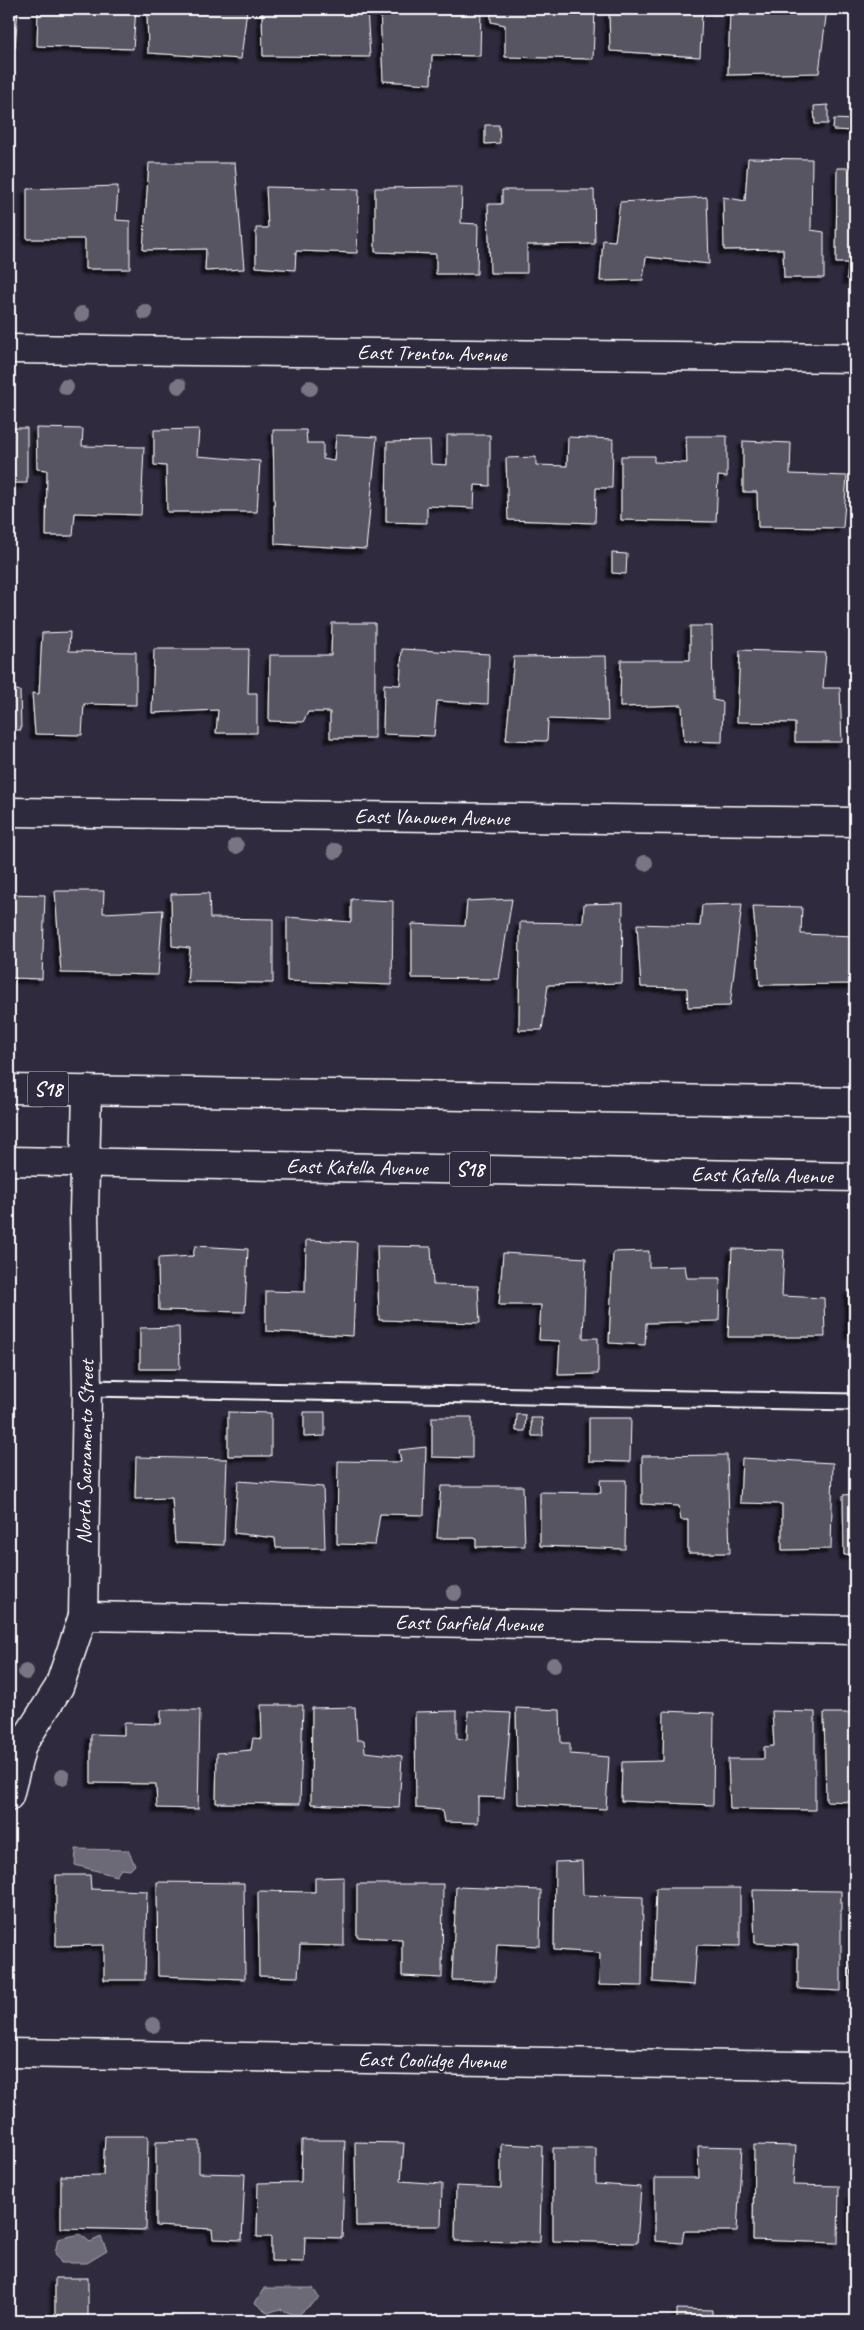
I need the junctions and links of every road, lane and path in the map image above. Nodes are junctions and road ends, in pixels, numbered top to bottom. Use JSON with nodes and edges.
{"nodes":[{"id":1,"x":9,"y":349,"type":"edge"},
{"id":2,"x":855,"y":358,"type":"edge"},
{"id":3,"x":9,"y":812,"type":"edge"},
{"id":4,"x":855,"y":822,"type":"edge"},
{"id":5,"x":9,"y":1089,"type":"edge"},
{"id":6,"x":87,"y":1090,"type":"junction"},
{"id":7,"x":855,"y":1102,"type":"edge"},
{"id":8,"x":9,"y":1160,"type":"edge"},
{"id":9,"x":85,"y":1161,"type":"junction"},
{"id":10,"x":855,"y":1177,"type":"edge"},
{"id":11,"x":87,"y":1388,"type":"junction"},
{"id":12,"x":855,"y":1402,"type":"edge"},
{"id":13,"x":84,"y":1616,"type":"junction"},
{"id":14,"x":855,"y":1630,"type":"edge"},
{"id":15,"x":9,"y":1796,"type":"edge"},
{"id":16,"x":9,"y":2053,"type":"edge"},
{"id":17,"x":855,"y":2067,"type":"edge"}],
"edges":[{"from":1,"to":2,"type":"street","name":"East Trenton Avenue"},
{"from":3,"to":4,"type":"street","name":"East Vanowen Avenue"},
{"from":5,"to":6,"type":"street","number":"S18"},
{"from":6,"to":7,"type":"street","number":"S18"},
{"from":6,"to":9,"type":"street","name":"North Sacramento Street"},
{"from":8,"to":9,"type":"street","name":"East Katella Avenue","number":"S18"},
{"from":9,"to":10,"type":"street","name":"East Katella Avenue","number":"S18"},
{"from":9,"to":11,"type":"street","name":"North Sacramento Street"},
{"from":11,"to":12,"type":"lane"},
{"from":11,"to":13,"type":"street","name":"North Sacramento Street"},
{"from":13,"to":14,"type":"street","name":"East Garfield Avenue"},
{"from":13,"to":15,"type":"street","name":"North Sacramento Street"},
{"from":16,"to":17,"type":"street","name":"East Coolidge Avenue"}]}
